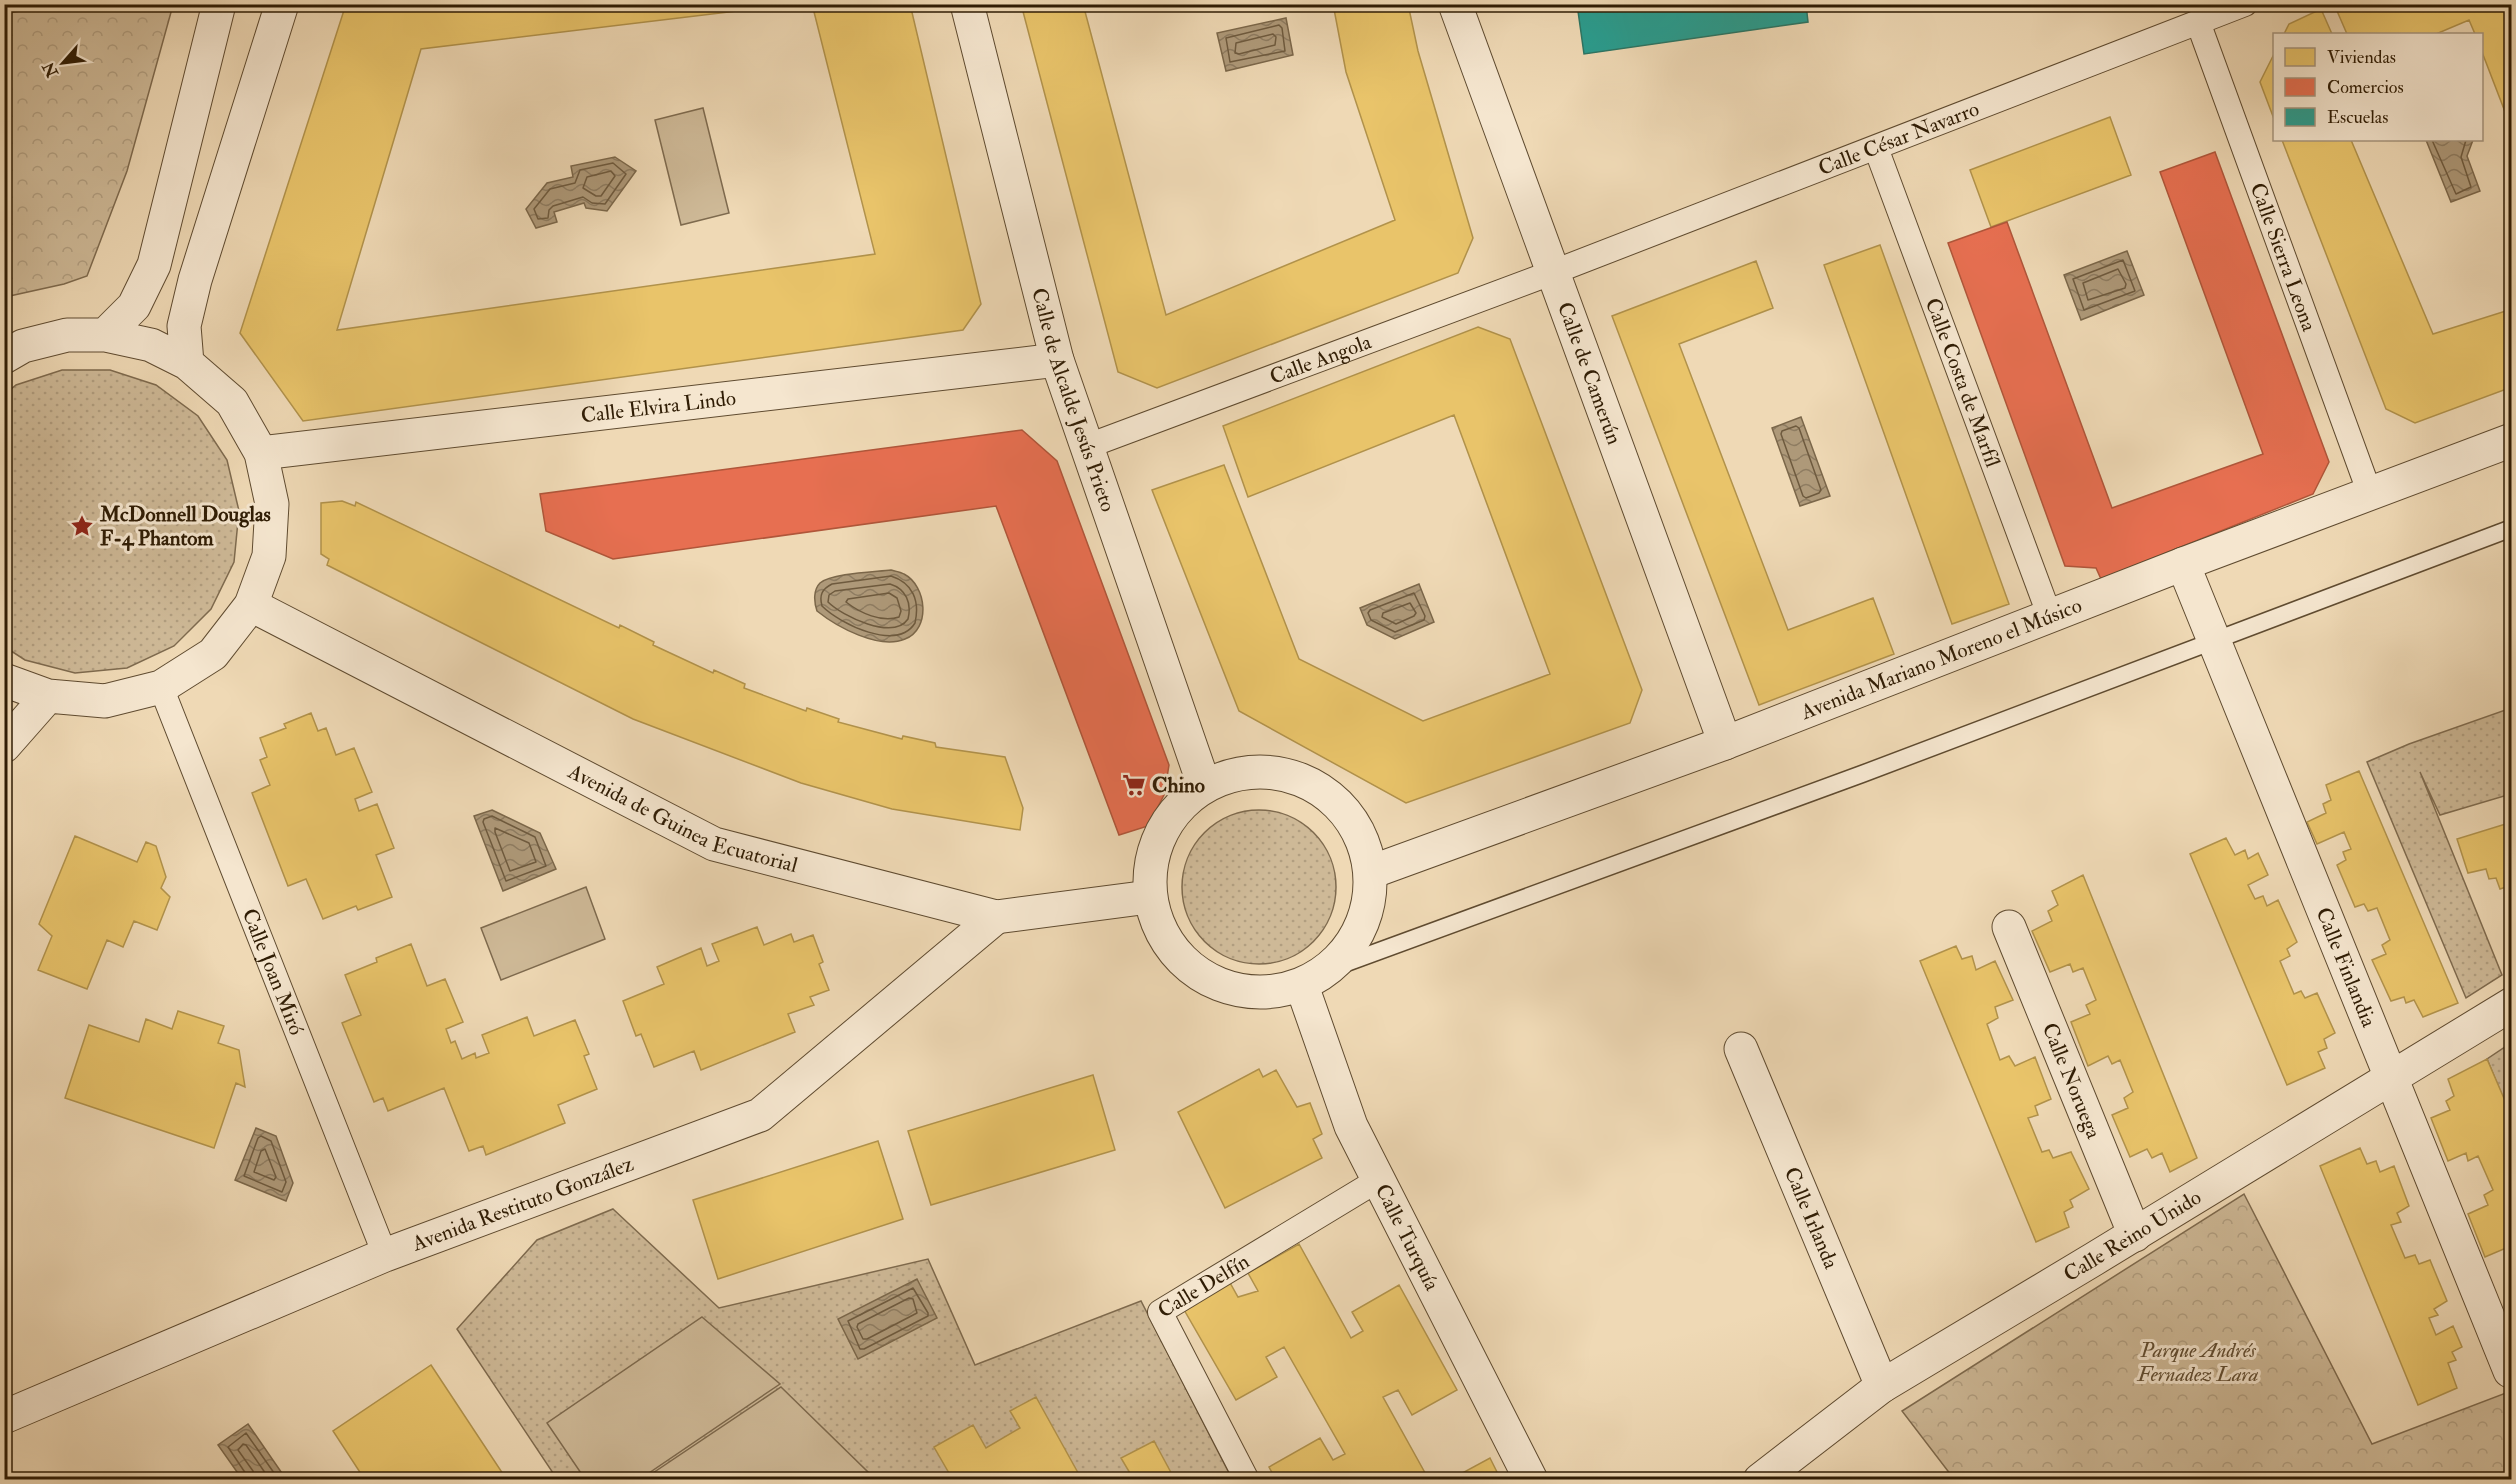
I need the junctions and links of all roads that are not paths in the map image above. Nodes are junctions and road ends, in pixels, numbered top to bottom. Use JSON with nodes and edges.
{"nodes":[{"id":1,"x":219,"y":4,"type":"edge"},
{"id":2,"x":282,"y":4,"type":"edge"},
{"id":3,"x":967,"y":4,"type":"edge"},
{"id":4,"x":1455,"y":4,"type":"edge"},
{"id":5,"x":2245,"y":4,"type":"edge"},
{"id":6,"x":2198,"y":22,"type":"junction"},
{"id":7,"x":1876,"y":148,"type":"junction"},
{"id":8,"x":1551,"y":273,"type":"junction"},
{"id":9,"x":105,"y":335,"type":"junction"},
{"id":10,"x":4,"y":357,"type":"edge"},
{"id":11,"x":1057,"y":360,"type":"junction"},
{"id":12,"x":187,"y":363,"type":"junction"},
{"id":13,"x":2511,"y":440,"type":"edge"},
{"id":14,"x":1088,"y":446,"type":"junction"},
{"id":15,"x":261,"y":453,"type":"junction"},
{"id":16,"x":2370,"y":494,"type":"junction"},
{"id":17,"x":2511,"y":528,"type":"edge"},
{"id":18,"x":2183,"y":564,"type":"junction"},
{"id":19,"x":251,"y":605,"type":"junction"},
{"id":20,"x":2050,"y":617,"type":"junction"},
{"id":21,"x":2215,"y":642,"type":"junction"},
{"id":22,"x":4,"y":680,"type":"edge"},
{"id":23,"x":161,"y":687,"type":"junction"},
{"id":24,"x":48,"y":696,"type":"junction"},
{"id":25,"x":1725,"y":743,"type":"junction"},
{"id":26,"x":4,"y":746,"type":"edge"},
{"id":27,"x":1204,"y":785,"type":"junction"},
{"id":28,"x":1371,"y":872,"type":"junction"},
{"id":29,"x":1149,"y":897,"type":"junction"},
{"id":30,"x":996,"y":917,"type":"junction"},
{"id":31,"x":2009,"y":927,"type":"dead end"},
{"id":32,"x":1330,"y":969,"type":"junction"},
{"id":33,"x":1302,"y":986,"type":"junction"},
{"id":34,"x":2511,"y":1004,"type":"edge"},
{"id":35,"x":1741,"y":1049,"type":"dead end"},
{"id":36,"x":2391,"y":1079,"type":"junction"},
{"id":37,"x":1378,"y":1180,"type":"junction"},
{"id":38,"x":2135,"y":1235,"type":"junction"},
{"id":39,"x":385,"y":1255,"type":"junction"},
{"id":40,"x":2510,"y":1371,"type":"edge"},
{"id":41,"x":1882,"y":1386,"type":"junction"},
{"id":42,"x":4,"y":1417,"type":"edge"},
{"id":43,"x":1247,"y":1479,"type":"edge"},
{"id":44,"x":1531,"y":1479,"type":"edge"},
{"id":45,"x":1760,"y":1479,"type":"edge"}],
"edges":[{"from":1,"to":9,"type":"street"},
{"from":2,"to":12,"type":"street"},
{"from":3,"to":11,"type":"street","name":"Calle de Alcalde Jesús Prieto"},
{"from":4,"to":8,"type":"street","name":"Calle de Camerún"},
{"from":5,"to":6,"type":"street","name":"Calle César Navarro"},
{"from":6,"to":7,"type":"street","name":"Calle César Navarro"},
{"from":6,"to":16,"type":"street","name":"Calle Sierra Leona"},
{"from":7,"to":8,"type":"street","name":"Calle César Navarro"},
{"from":7,"to":20,"type":"street","name":"Calle Costa de Marfíl"},
{"from":8,"to":14,"type":"street","name":"Calle Angola"},
{"from":8,"to":25,"type":"street","name":"Calle de Camerún"},
{"from":9,"to":10,"type":"street"},
{"from":9,"to":12,"type":"street"},
{"from":11,"to":14,"type":"street","name":"Calle de Alcalde Jesús Prieto"},
{"from":11,"to":15,"type":"street","name":"Calle Elvira Lindo"},
{"from":12,"to":15,"type":"street"},
{"from":13,"to":16,"type":"street","name":"Avenida Mariano Moreno el Músico"},
{"from":14,"to":27,"type":"street","name":"Calle de Alcalde Jesús Prieto"},
{"from":15,"to":19,"type":"street"},
{"from":16,"to":18,"type":"street","name":"Avenida Mariano Moreno el Músico"},
{"from":17,"to":21,"type":"lane"},
{"from":18,"to":20,"type":"street","name":"Avenida Mariano Moreno el Músico"},
{"from":18,"to":21,"type":"street","name":"Calle Finlandia"},
{"from":19,"to":23,"type":"street"},
{"from":19,"to":30,"type":"street","name":"Avenida de Guinea Ecuatorial"},
{"from":20,"to":25,"type":"street","name":"Avenida Mariano Moreno el Músico"},
{"from":21,"to":32,"type":"lane"},
{"from":21,"to":36,"type":"street","name":"Calle Finlandia"},
{"from":22,"to":24,"type":"street"},
{"from":23,"to":24,"type":"street"},
{"from":23,"to":39,"type":"street","name":"Calle Joan Miró"},
{"from":24,"to":26,"type":"street"},
{"from":25,"to":28,"type":"street","name":"Avenida Mariano Moreno el Músico"},
{"from":27,"to":28,"type":"street"},
{"from":27,"to":29,"type":"street"},
{"from":28,"to":32,"type":"street"},
{"from":29,"to":30,"type":"street","name":"Avenida de Guinea Ecuatorial"},
{"from":29,"to":33,"type":"street"},
{"from":30,"to":39,"type":"street","name":"Avenida Restituto González"},
{"from":31,"to":38,"type":"street","name":"Calle Noruega"},
{"from":32,"to":33,"type":"street"},
{"from":33,"to":37,"type":"street","name":"Calle Turquía"},
{"from":34,"to":36,"type":"street","name":"Calle Reino Unido"},
{"from":35,"to":41,"type":"street","name":"Calle Irlanda"},
{"from":36,"to":38,"type":"street","name":"Calle Reino Unido"},
{"from":36,"to":40,"type":"street","name":"Calle Finlandia"},
{"from":37,"to":43,"type":"street","name":"Calle Delfín"},
{"from":37,"to":44,"type":"street","name":"Calle Turquía"},
{"from":38,"to":41,"type":"street","name":"Calle Reino Unido"},
{"from":39,"to":42,"type":"street","name":"Avenida Restituto González"},
{"from":41,"to":45,"type":"street","name":"Calle Reino Unido"}]}
